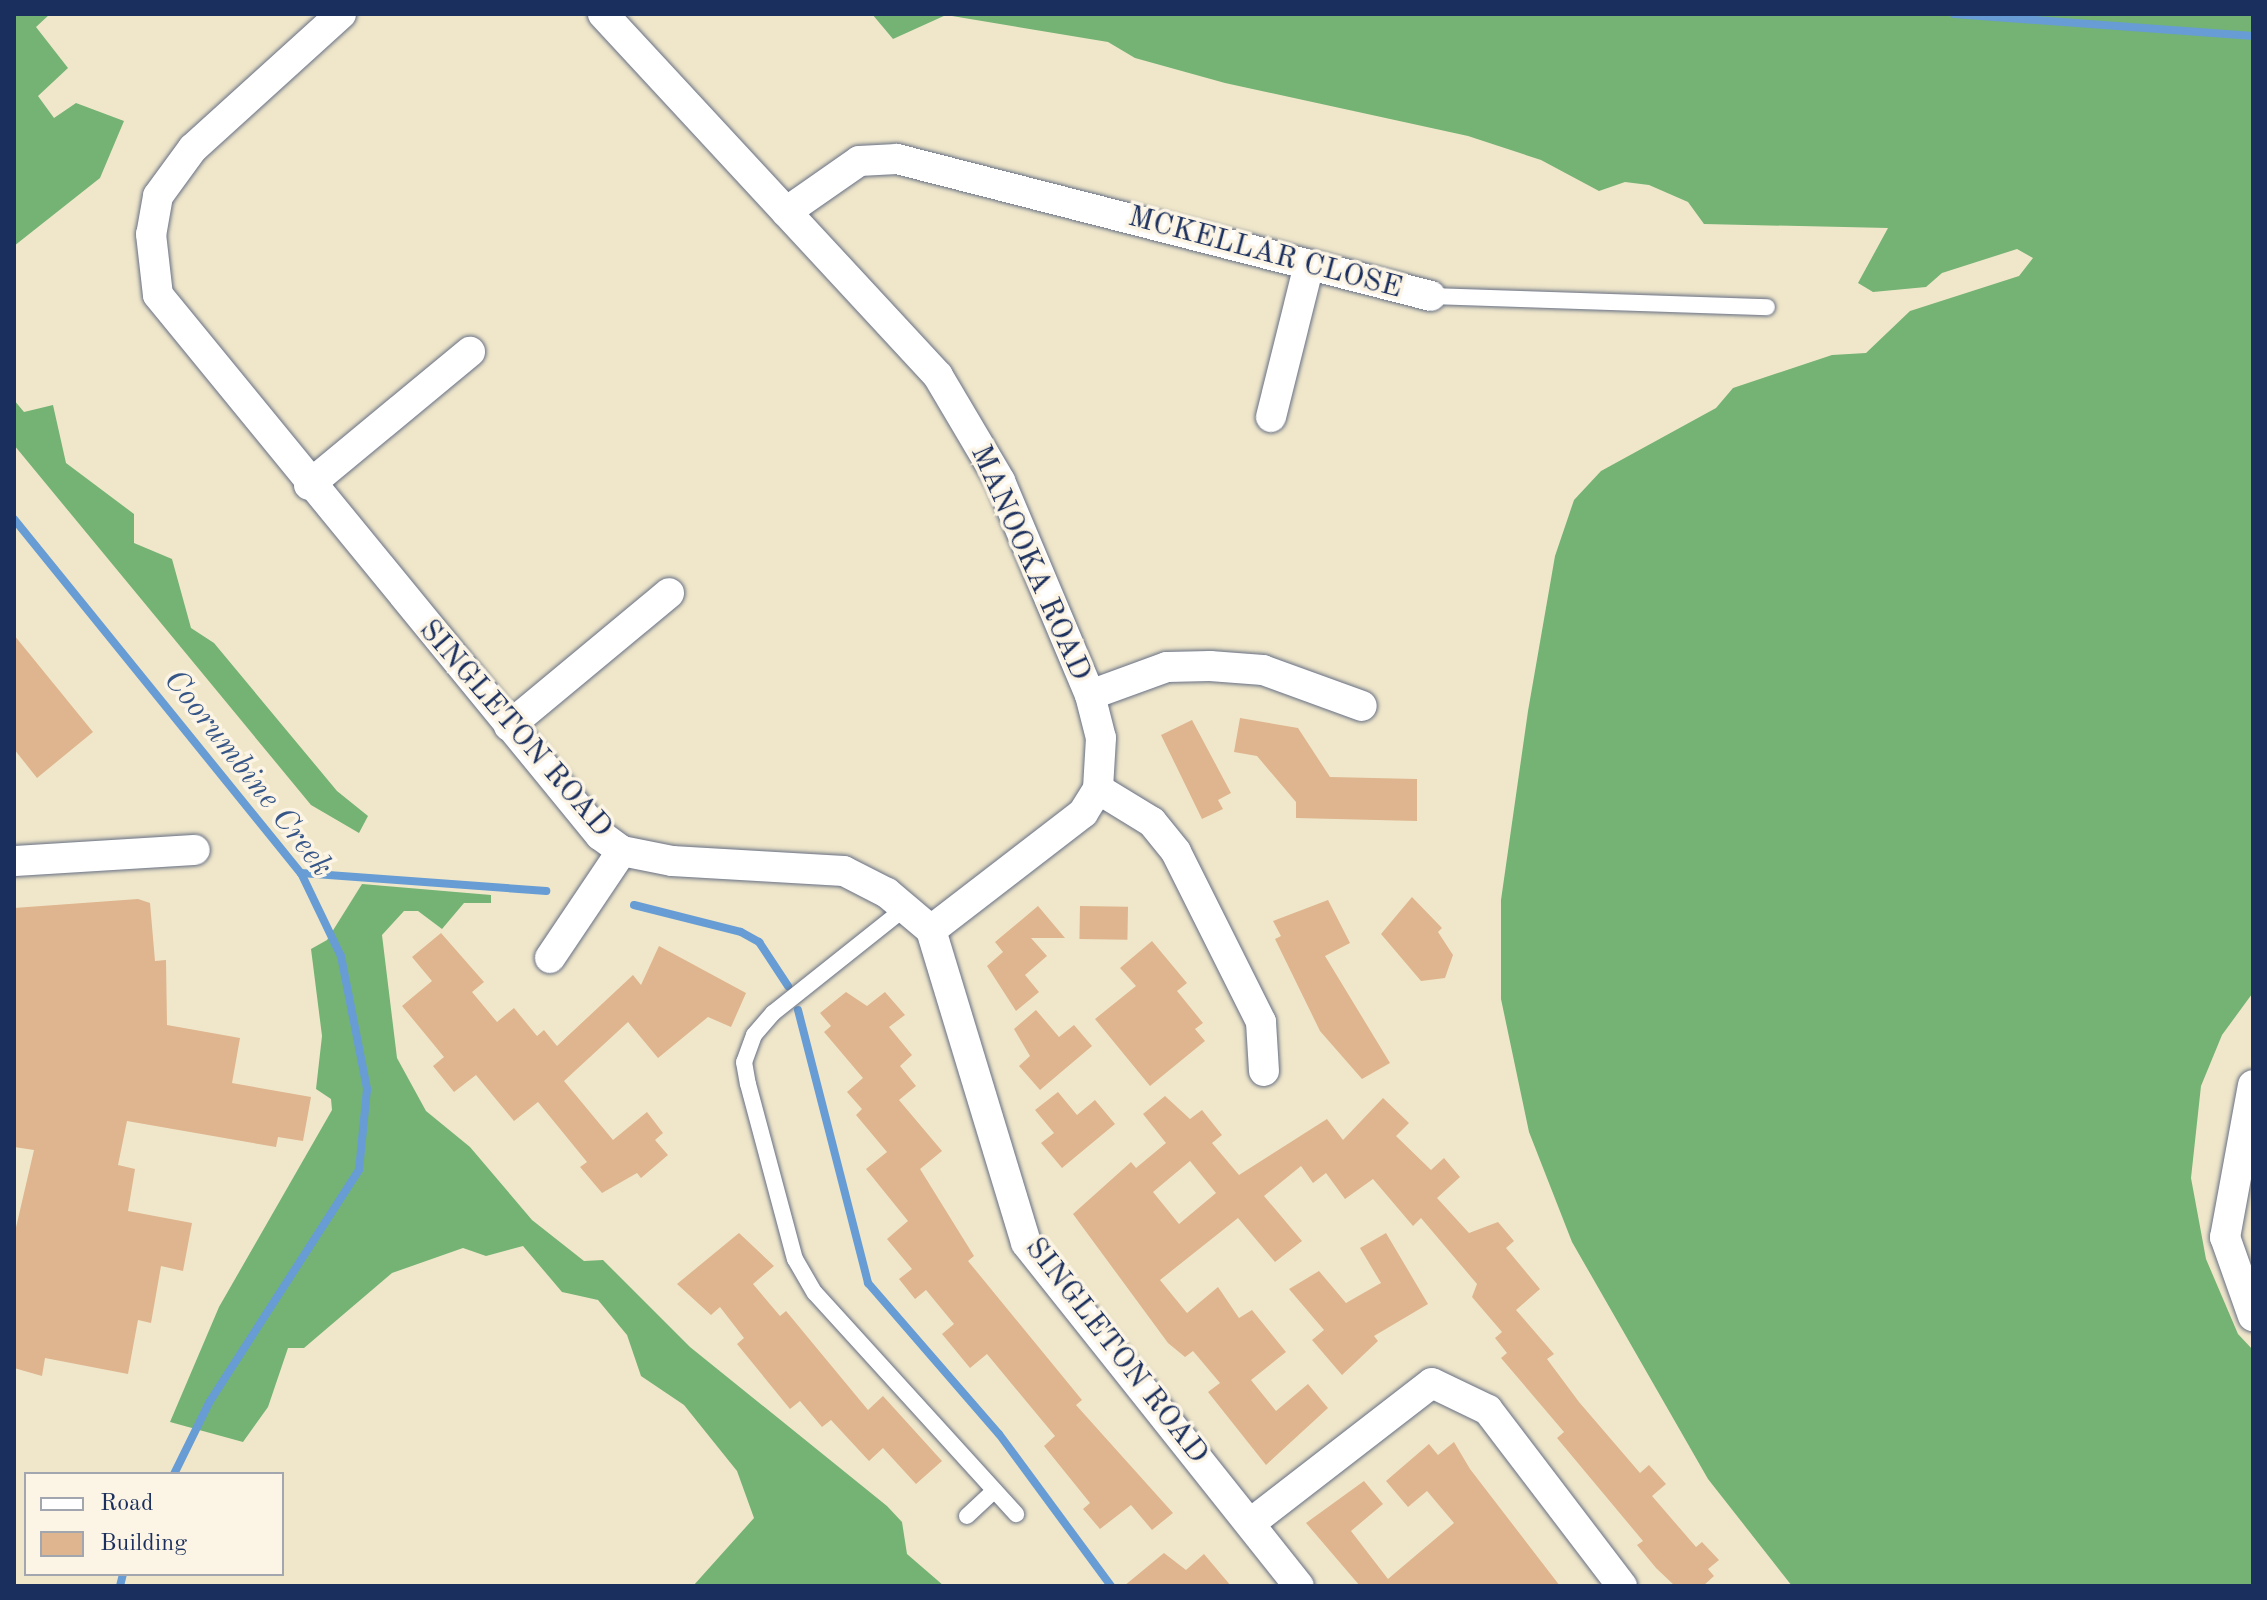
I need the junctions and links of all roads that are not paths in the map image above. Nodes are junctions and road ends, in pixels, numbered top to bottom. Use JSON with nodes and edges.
{"nodes":[{"id":1,"x":341,"y":14,"type":"edge"},
{"id":2,"x":603,"y":14,"type":"edge"},
{"id":3,"x":786,"y":212,"type":"junction"},
{"id":4,"x":1309,"y":265,"type":"junction"},
{"id":5,"x":1431,"y":296,"type":"joint"},
{"id":6,"x":1767,"y":307,"type":"dead end"},
{"id":7,"x":470,"y":352,"type":"dead end"},
{"id":8,"x":1271,"y":417,"type":"dead end"},
{"id":9,"x":309,"y":485,"type":"junction"},
{"id":10,"x":669,"y":593,"type":"dead end"},
{"id":11,"x":1090,"y":695,"type":"junction"},
{"id":12,"x":1362,"y":706,"type":"dead end"},
{"id":13,"x":509,"y":726,"type":"junction"},
{"id":14,"x":1098,"y":789,"type":"junction"},
{"id":15,"x":195,"y":850,"type":"dead end"},
{"id":16,"x":622,"y":851,"type":"junction"},
{"id":17,"x":14,"y":861,"type":"edge"},
{"id":18,"x":905,"y":908,"type":"junction"},
{"id":19,"x":931,"y":930,"type":"junction"},
{"id":20,"x":550,"y":958,"type":"dead end"},
{"id":21,"x":1264,"y":1071,"type":"dead end"},
{"id":22,"x":2253,"y":1085,"type":"edge"},
{"id":23,"x":2253,"y":1316,"type":"edge"},
{"id":24,"x":994,"y":1491,"type":"junction"},
{"id":25,"x":1016,"y":1514,"type":"dead end"},
{"id":26,"x":967,"y":1516,"type":"dead end"},
{"id":27,"x":1252,"y":1522,"type":"junction"},
{"id":28,"x":1299,"y":1586,"type":"edge"},
{"id":29,"x":1622,"y":1586,"type":"edge"}],
"edges":[{"from":1,"to":9,"type":"street","name":"SINGLETON ROAD"},
{"from":2,"to":3,"type":"street","name":"MANOOKA ROAD"},
{"from":3,"to":4,"type":"street","name":"MCKELLAR CLOSE"},
{"from":3,"to":11,"type":"street","name":"MANOOKA ROAD"},
{"from":4,"to":5,"type":"street","name":"MCKELLAR CLOSE"},
{"from":4,"to":8,"type":"street"},
{"from":5,"to":6,"type":"lane","name":"MCKELLAR CLOSE"},
{"from":7,"to":9,"type":"street"},
{"from":9,"to":13,"type":"street","name":"SINGLETON ROAD"},
{"from":10,"to":13,"type":"street"},
{"from":11,"to":12,"type":"street"},
{"from":11,"to":14,"type":"street","name":"MANOOKA ROAD"},
{"from":13,"to":16,"type":"street","name":"SINGLETON ROAD"},
{"from":14,"to":19,"type":"street"},
{"from":14,"to":21,"type":"street"},
{"from":15,"to":17,"type":"street"},
{"from":16,"to":18,"type":"street","name":"SINGLETON ROAD"},
{"from":16,"to":20,"type":"street"},
{"from":18,"to":19,"type":"street","name":"SINGLETON ROAD"},
{"from":18,"to":24,"type":"lane"},
{"from":19,"to":27,"type":"street","name":"SINGLETON ROAD"},
{"from":22,"to":23,"type":"street"},
{"from":24,"to":25,"type":"lane"},
{"from":24,"to":26,"type":"lane"},
{"from":27,"to":28,"type":"street","name":"SINGLETON ROAD"},
{"from":27,"to":29,"type":"street"}]}
